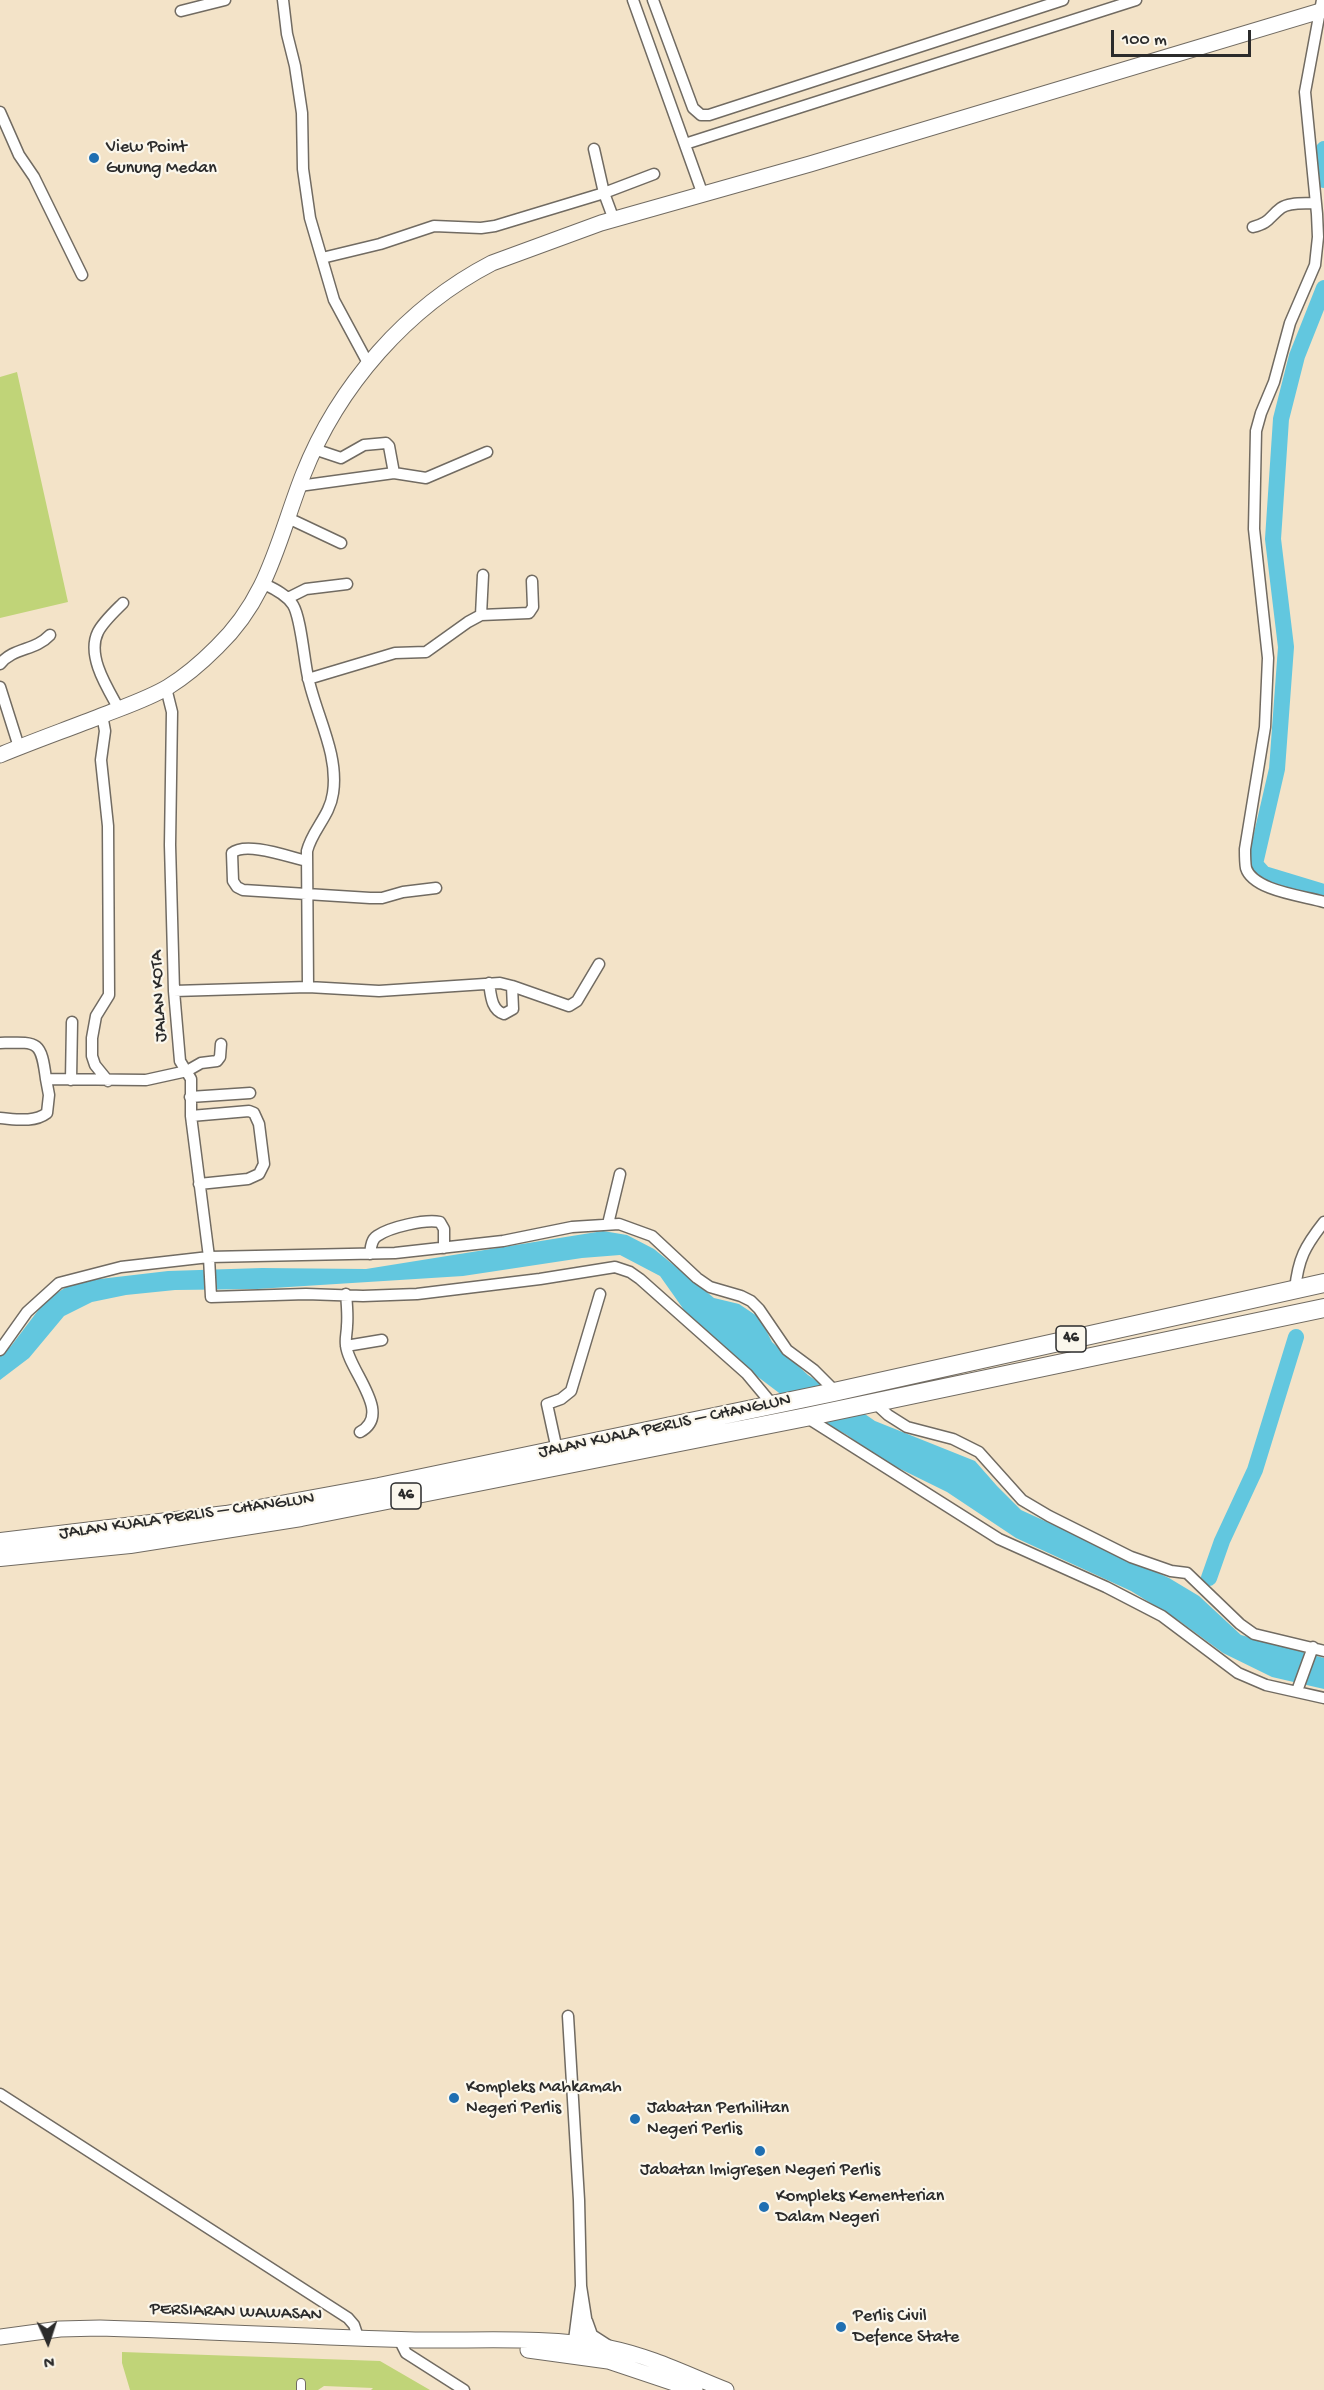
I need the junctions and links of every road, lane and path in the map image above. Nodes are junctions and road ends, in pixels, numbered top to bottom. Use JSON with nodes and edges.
{"nodes":[{"id":1,"x":225,"y":0,"type":"edge"},
{"id":2,"x":283,"y":0,"type":"edge"},
{"id":3,"x":633,"y":0,"type":"edge"},
{"id":4,"x":653,"y":0,"type":"edge"},
{"id":5,"x":1063,"y":0,"type":"edge"},
{"id":6,"x":1136,"y":0,"type":"edge"},
{"id":7,"x":1322,"y":7,"type":"edge"},
{"id":8,"x":181,"y":11,"type":"dead end"},
{"id":9,"x":0,"y":112,"type":"edge"},
{"id":10,"x":686,"y":147,"type":"junction"},
{"id":11,"x":594,"y":149,"type":"dead end"},
{"id":12,"x":654,"y":174,"type":"dead end"},
{"id":13,"x":604,"y":193,"type":"junction"},
{"id":14,"x":703,"y":195,"type":"junction"},
{"id":15,"x":1315,"y":203,"type":"junction"},
{"id":16,"x":614,"y":220,"type":"junction"},
{"id":17,"x":1253,"y":227,"type":"dead end"},
{"id":18,"x":322,"y":258,"type":"junction"},
{"id":19,"x":82,"y":275,"type":"dead end"},
{"id":20,"x":369,"y":365,"type":"junction"},
{"id":21,"x":314,"y":449,"type":"junction"},
{"id":22,"x":487,"y":452,"type":"dead end"},
{"id":23,"x":394,"y":473,"type":"junction"},
{"id":24,"x":299,"y":486,"type":"junction"},
{"id":25,"x":288,"y":518,"type":"junction"},
{"id":26,"x":340,"y":543,"type":"dead end"},
{"id":27,"x":483,"y":575,"type":"dead end"},
{"id":28,"x":532,"y":581,"type":"dead end"},
{"id":29,"x":264,"y":584,"type":"junction"},
{"id":30,"x":348,"y":585,"type":"dead end"},
{"id":31,"x":288,"y":598,"type":"junction"},
{"id":32,"x":123,"y":603,"type":"dead end"},
{"id":33,"x":481,"y":615,"type":"junction"},
{"id":34,"x":50,"y":635,"type":"dead end"},
{"id":35,"x":0,"y":664,"type":"edge"},
{"id":36,"x":308,"y":679,"type":"junction"},
{"id":37,"x":0,"y":687,"type":"edge"},
{"id":38,"x":166,"y":688,"type":"junction"},
{"id":39,"x":119,"y":709,"type":"junction"},
{"id":40,"x":102,"y":715,"type":"junction"},
{"id":41,"x":19,"y":747,"type":"junction"},
{"id":42,"x":0,"y":755,"type":"edge"},
{"id":43,"x":306,"y":861,"type":"junction"},
{"id":44,"x":436,"y":888,"type":"dead end"},
{"id":45,"x":307,"y":893,"type":"junction"},
{"id":46,"x":1324,"y":903,"type":"edge"},
{"id":47,"x":599,"y":964,"type":"dead end"},
{"id":48,"x":489,"y":983,"type":"junction"},
{"id":49,"x":512,"y":986,"type":"junction"},
{"id":50,"x":308,"y":987,"type":"junction"},
{"id":51,"x":174,"y":991,"type":"junction"},
{"id":52,"x":72,"y":1022,"type":"dead end"},
{"id":53,"x":0,"y":1042,"type":"edge"},
{"id":54,"x":221,"y":1044,"type":"dead end"},
{"id":55,"x":187,"y":1071,"type":"junction"},
{"id":56,"x":46,"y":1079,"type":"junction"},
{"id":57,"x":71,"y":1080,"type":"junction"},
{"id":58,"x":108,"y":1080,"type":"junction"},
{"id":59,"x":250,"y":1093,"type":"dead end"},
{"id":60,"x":190,"y":1097,"type":"junction"},
{"id":61,"x":191,"y":1116,"type":"junction"},
{"id":62,"x":0,"y":1118,"type":"edge"},
{"id":63,"x":620,"y":1174,"type":"dead end"},
{"id":64,"x":199,"y":1184,"type":"junction"},
{"id":65,"x":1324,"y":1222,"type":"edge"},
{"id":66,"x":608,"y":1224,"type":"junction"},
{"id":67,"x":444,"y":1248,"type":"junction"},
{"id":68,"x":370,"y":1254,"type":"junction"},
{"id":69,"x":209,"y":1262,"type":"junction"},
{"id":70,"x":1309,"y":1286,"type":"edge"},
{"id":71,"x":346,"y":1294,"type":"junction"},
{"id":72,"x":600,"y":1294,"type":"dead end"},
{"id":73,"x":1308,"y":1312,"type":"edge"},
{"id":74,"x":382,"y":1340,"type":"dead end"},
{"id":75,"x":346,"y":1346,"type":"junction"},
{"id":76,"x":0,"y":1350,"type":"edge"},
{"id":77,"x":835,"y":1392,"type":"junction"},
{"id":78,"x":777,"y":1403,"type":"junction"},
{"id":79,"x":873,"y":1403,"type":"junction"},
{"id":80,"x":808,"y":1417,"type":"junction"},
{"id":81,"x":360,"y":1432,"type":"dead end"},
{"id":82,"x":557,"y":1450,"type":"junction"},
{"id":83,"x":0,"y":1542,"type":"edge"},
{"id":84,"x":0,"y":1557,"type":"edge"},
{"id":85,"x":1316,"y":1650,"type":"edge"},
{"id":86,"x":1298,"y":1688,"type":"junction"},
{"id":87,"x":1324,"y":1698,"type":"edge"},
{"id":88,"x":568,"y":2016,"type":"dead end"},
{"id":89,"x":0,"y":2094,"type":"edge"},
{"id":90,"x":582,"y":2318,"type":"junction"},
{"id":91,"x":0,"y":2337,"type":"edge"},
{"id":92,"x":358,"y":2337,"type":"junction"},
{"id":93,"x":399,"y":2339,"type":"junction"},
{"id":94,"x":528,"y":2340,"type":"junction"},
{"id":95,"x":472,"y":2341,"type":"junction"},
{"id":96,"x":578,"y":2349,"type":"junction"},
{"id":97,"x":612,"y":2349,"type":"junction"},
{"id":98,"x":674,"y":2385,"type":"edge"},
{"id":99,"x":702,"y":2387,"type":"edge"},
{"id":100,"x":464,"y":2390,"type":"edge"},
{"id":101,"x":726,"y":2390,"type":"edge"}],
"edges":[{"from":1,"to":8,"type":"street"},
{"from":2,"to":18,"type":"street"},
{"from":3,"to":10,"type":"street"},
{"from":4,"to":5,"type":"street"},
{"from":6,"to":10,"type":"street"},
{"from":7,"to":14,"type":"main road"},
{"from":7,"to":15,"type":"street"},
{"from":9,"to":19,"type":"street"},
{"from":10,"to":14,"type":"street"},
{"from":11,"to":13,"type":"street"},
{"from":12,"to":13,"type":"street"},
{"from":13,"to":16,"type":"street"},
{"from":13,"to":18,"type":"street"},
{"from":14,"to":16,"type":"main road"},
{"from":15,"to":17,"type":"street"},
{"from":15,"to":46,"type":"street"},
{"from":16,"to":20,"type":"main road"},
{"from":18,"to":20,"type":"street"},
{"from":20,"to":21,"type":"main road"},
{"from":21,"to":23,"type":"street"},
{"from":21,"to":24,"type":"main road"},
{"from":22,"to":23,"type":"street"},
{"from":23,"to":24,"type":"street"},
{"from":24,"to":25,"type":"main road"},
{"from":25,"to":26,"type":"street"},
{"from":25,"to":29,"type":"main road"},
{"from":27,"to":33,"type":"street"},
{"from":28,"to":33,"type":"street"},
{"from":29,"to":31,"type":"street"},
{"from":29,"to":38,"type":"main road"},
{"from":30,"to":31,"type":"street"},
{"from":31,"to":36,"type":"street"},
{"from":32,"to":39,"type":"street"},
{"from":33,"to":36,"type":"street"},
{"from":34,"to":35,"type":"street"},
{"from":36,"to":43,"type":"street"},
{"from":37,"to":41,"type":"street"},
{"from":38,"to":39,"type":"main road"},
{"from":38,"to":51,"type":"street","name":"JALAN KOTA"},
{"from":39,"to":40,"type":"main road"},
{"from":40,"to":41,"type":"main road"},
{"from":40,"to":58,"type":"street"},
{"from":41,"to":42,"type":"main road"},
{"from":43,"to":45,"type":"street"},
{"from":43,"to":45,"type":"street"},
{"from":44,"to":45,"type":"street"},
{"from":45,"to":50,"type":"street"},
{"from":47,"to":49,"type":"street"},
{"from":48,"to":49,"type":"street"},
{"from":48,"to":49,"type":"street"},
{"from":48,"to":50,"type":"street"},
{"from":50,"to":51,"type":"street"},
{"from":51,"to":55,"type":"street","name":"JALAN KOTA"},
{"from":52,"to":57,"type":"street"},
{"from":53,"to":56,"type":"street"},
{"from":54,"to":55,"type":"street"},
{"from":55,"to":58,"type":"street"},
{"from":55,"to":60,"type":"street","name":"JALAN KOTA"},
{"from":56,"to":57,"type":"street"},
{"from":56,"to":62,"type":"street"},
{"from":57,"to":58,"type":"street"},
{"from":59,"to":60,"type":"street"},
{"from":60,"to":61,"type":"street","name":"JALAN KOTA"},
{"from":61,"to":64,"type":"street","name":"JALAN KOTA"},
{"from":61,"to":64,"type":"street"},
{"from":63,"to":66,"type":"street"},
{"from":64,"to":69,"type":"street","name":"JALAN KOTA"},
{"from":65,"to":70,"type":"street"},
{"from":66,"to":67,"type":"street"},
{"from":66,"to":77,"type":"street"},
{"from":67,"to":68,"type":"street"},
{"from":67,"to":68,"type":"street"},
{"from":68,"to":69,"type":"street"},
{"from":69,"to":71,"type":"street","name":"JALAN KOTA"},
{"from":69,"to":76,"type":"street"},
{"from":70,"to":77,"type":"highway","name":"JALAN KUALA PERLIS – CHANGLUN","number":"46"},
{"from":71,"to":75,"type":"street"},
{"from":71,"to":78,"type":"street"},
{"from":72,"to":82,"type":"street"},
{"from":73,"to":79,"type":"highway","name":"JALAN KUALA PERLIS – CHANGLUN","number":"46"},
{"from":74,"to":75,"type":"street"},
{"from":75,"to":81,"type":"street"},
{"from":77,"to":78,"type":"highway","name":"JALAN KUALA PERLIS – CHANGLUN","number":"46"},
{"from":78,"to":82,"type":"highway","name":"JALAN KUALA PERLIS – CHANGLUN","number":"46"},
{"from":79,"to":80,"type":"highway","name":"JALAN KUALA PERLIS – CHANGLUN","number":"46"},
{"from":79,"to":85,"type":"street"},
{"from":80,"to":84,"type":"highway","name":"JALAN KUALA PERLIS – CHANGLUN","number":"46"},
{"from":80,"to":86,"type":"street"},
{"from":82,"to":83,"type":"highway","name":"JALAN KUALA PERLIS – CHANGLUN","number":"46"},
{"from":85,"to":86,"type":"street"},
{"from":86,"to":87,"type":"street"},
{"from":88,"to":90,"type":"street"},
{"from":89,"to":92,"type":"street"},
{"from":90,"to":94,"type":"street"},
{"from":90,"to":96,"type":"street"},
{"from":90,"to":97,"type":"street"},
{"from":91,"to":92,"type":"main road","name":"PERSIARAN WAWASAN"},
{"from":92,"to":93,"type":"main road","name":"PERSIARAN WAWASAN"},
{"from":93,"to":95,"type":"main road","name":"PERSIARAN WAWASAN"},
{"from":93,"to":100,"type":"street"},
{"from":94,"to":95,"type":"main road","name":"PERSIARAN WAWASAN"},
{"from":94,"to":96,"type":"main road","name":"PERSIARAN WAWASAN"},
{"from":95,"to":96,"type":"main road","name":"PERSIARAN WAWASAN"},
{"from":96,"to":97,"type":"main road","name":"PERSIARAN WAWASAN"},
{"from":96,"to":98,"type":"main road","name":"PERSIARAN WAWASAN"},
{"from":97,"to":99,"type":"main road","name":"PERSIARAN WAWASAN"},
{"from":98,"to":99,"type":"main road","name":"PERSIARAN WAWASAN"},
{"from":99,"to":101,"type":"main road","name":"PERSIARAN WAWASAN"}]}
